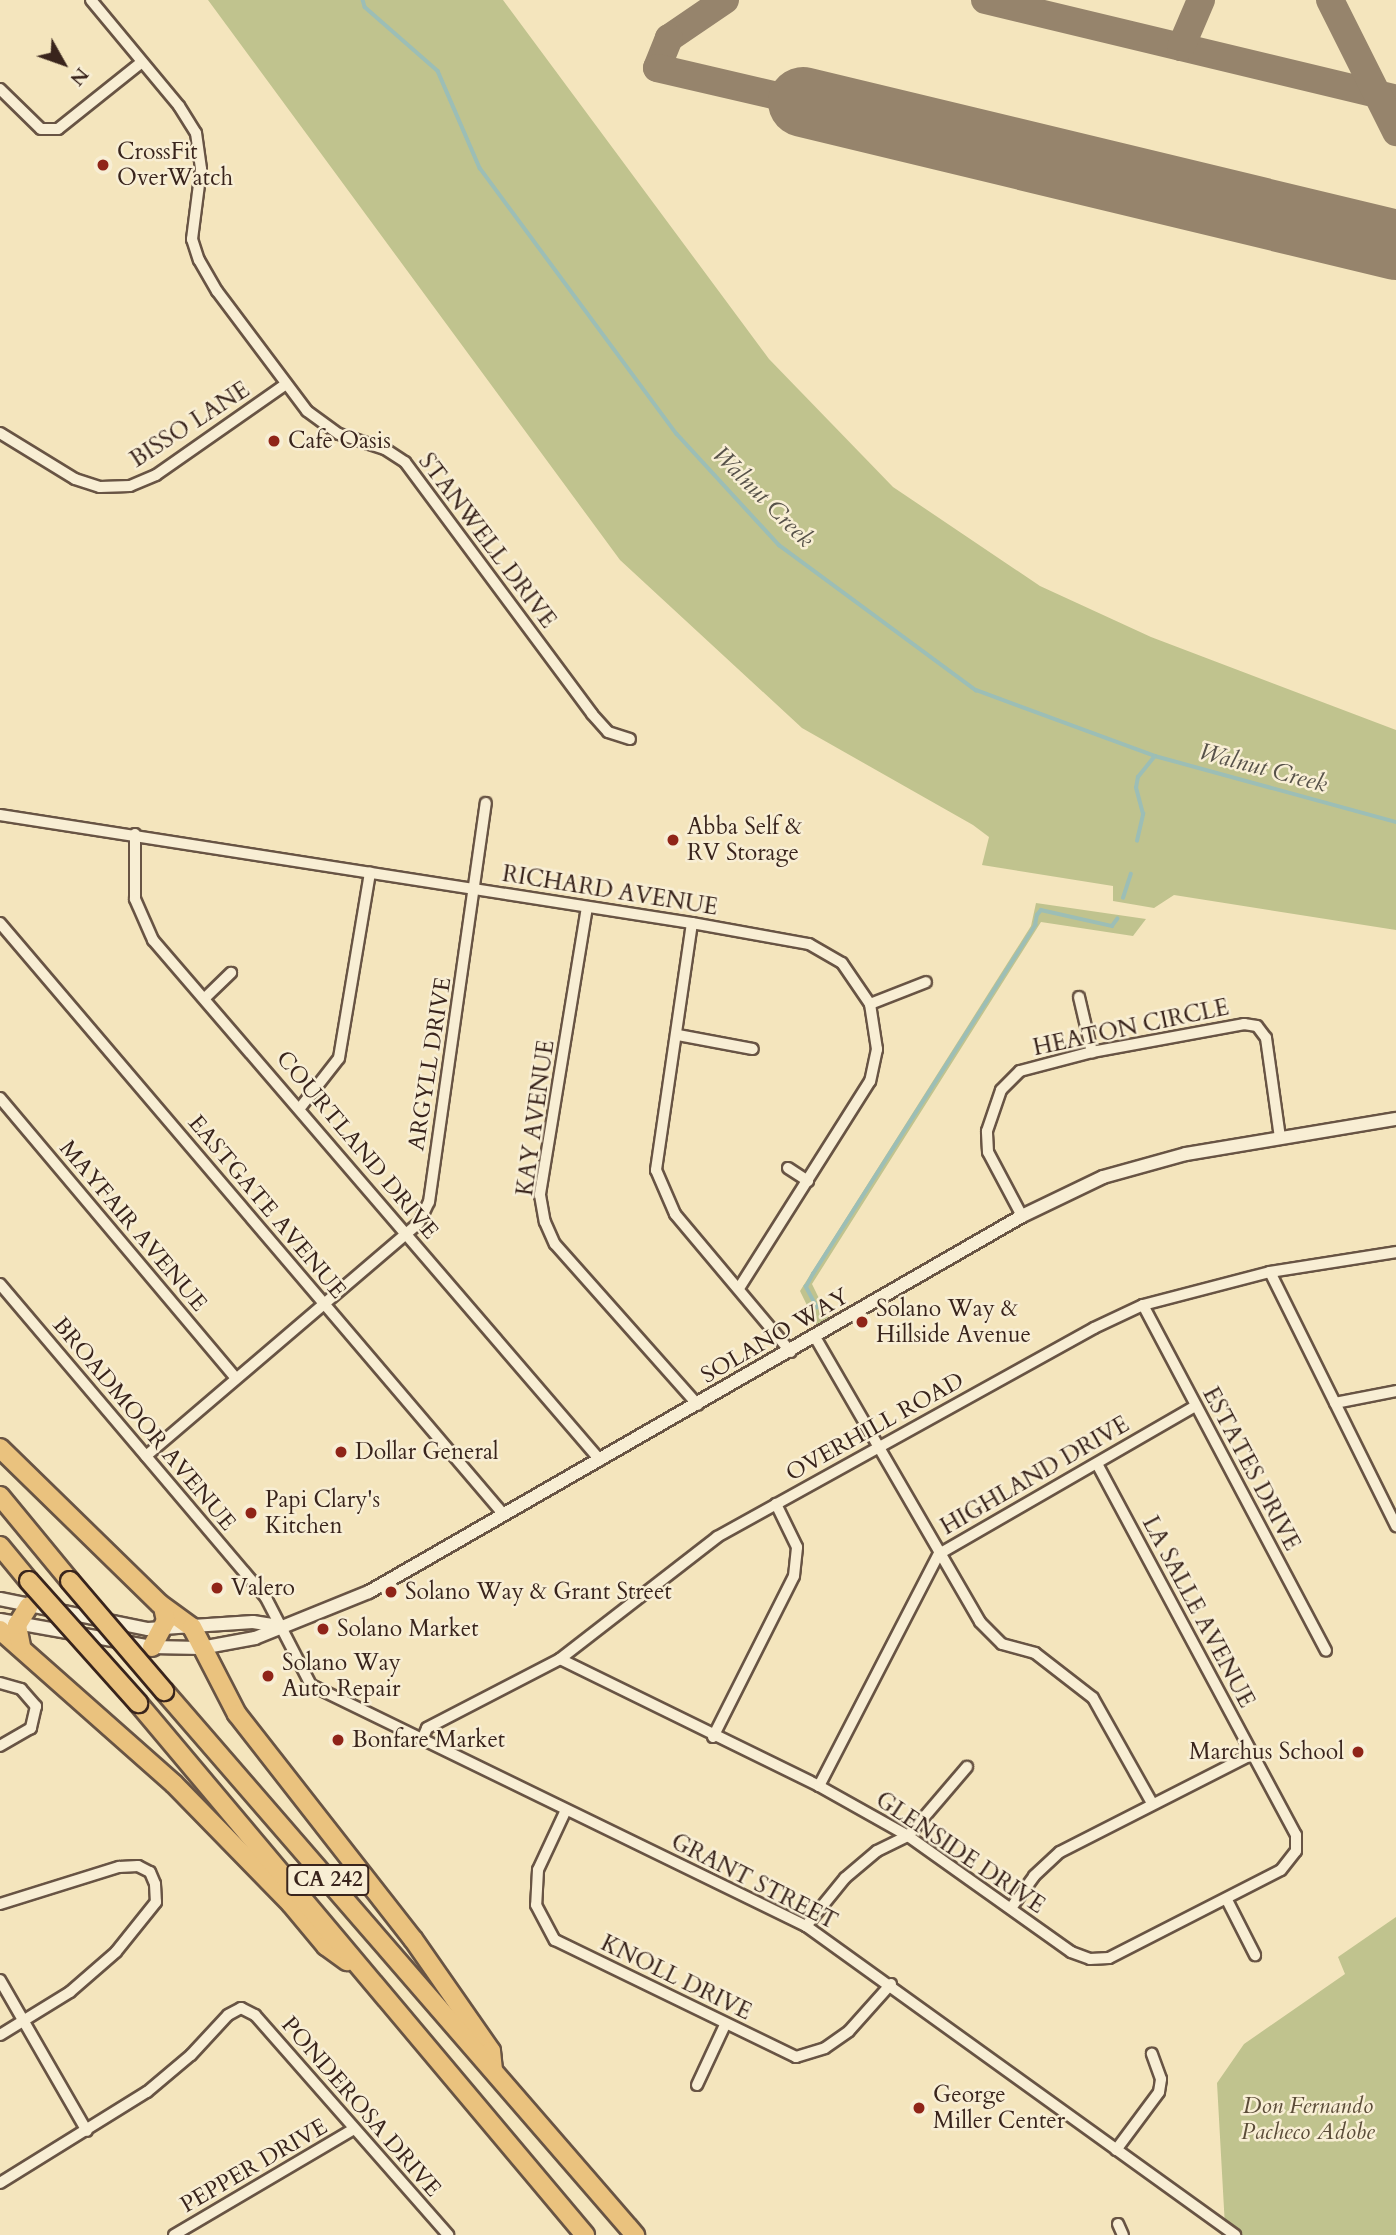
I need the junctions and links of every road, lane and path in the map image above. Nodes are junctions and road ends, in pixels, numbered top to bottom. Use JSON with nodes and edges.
{"nodes":[{"id":1,"x":91,"y":0,"type":"edge"},
{"id":2,"x":142,"y":62,"type":"junction"},
{"id":3,"x":0,"y":89,"type":"edge"},
{"id":4,"x":286,"y":384,"type":"junction"},
{"id":5,"x":0,"y":432,"type":"edge"},
{"id":6,"x":630,"y":739,"type":"dead end"},
{"id":7,"x":486,"y":803,"type":"dead end"},
{"id":8,"x":0,"y":815,"type":"edge"},
{"id":9,"x":135,"y":834,"type":"junction"},
{"id":10,"x":370,"y":873,"type":"junction"},
{"id":11,"x":477,"y":889,"type":"junction"},
{"id":12,"x":587,"y":907,"type":"junction"},
{"id":13,"x":0,"y":923,"type":"edge"},
{"id":14,"x":692,"y":923,"type":"junction"},
{"id":15,"x":231,"y":974,"type":"dead end"},
{"id":16,"x":926,"y":982,"type":"dead end"},
{"id":17,"x":206,"y":997,"type":"junction"},
{"id":18,"x":1079,"y":997,"type":"dead end"},
{"id":19,"x":870,"y":1004,"type":"junction"},
{"id":20,"x":678,"y":1035,"type":"junction"},
{"id":21,"x":753,"y":1049,"type":"dead end"},
{"id":22,"x":1092,"y":1052,"type":"junction"},
{"id":23,"x":0,"y":1098,"type":"edge"},
{"id":24,"x":300,"y":1108,"type":"junction"},
{"id":25,"x":1396,"y":1119,"type":"edge"},
{"id":26,"x":1280,"y":1138,"type":"junction"},
{"id":27,"x":788,"y":1168,"type":"dead end"},
{"id":28,"x":808,"y":1181,"type":"junction"},
{"id":29,"x":1022,"y":1216,"type":"junction"},
{"id":30,"x":408,"y":1235,"type":"junction"},
{"id":31,"x":1396,"y":1252,"type":"edge"},
{"id":32,"x":1270,"y":1272,"type":"junction"},
{"id":33,"x":0,"y":1284,"type":"edge"},
{"id":34,"x":740,"y":1287,"type":"junction"},
{"id":35,"x":323,"y":1303,"type":"junction"},
{"id":36,"x":1143,"y":1305,"type":"junction"},
{"id":37,"x":815,"y":1337,"type":"junction"},
{"id":38,"x":790,"y":1352,"type":"junction"},
{"id":39,"x":236,"y":1378,"type":"junction"},
{"id":40,"x":1396,"y":1391,"type":"edge"},
{"id":41,"x":1335,"y":1403,"type":"junction"},
{"id":42,"x":698,"y":1405,"type":"junction"},
{"id":43,"x":1195,"y":1406,"type":"junction"},
{"id":44,"x":877,"y":1447,"type":"junction"},
{"id":45,"x":0,"y":1448,"type":"edge"},
{"id":46,"x":146,"y":1456,"type":"junction"},
{"id":47,"x":600,"y":1460,"type":"junction"},
{"id":48,"x":1097,"y":1464,"type":"junction"},
{"id":49,"x":0,"y":1496,"type":"edge"},
{"id":50,"x":776,"y":1504,"type":"junction"},
{"id":51,"x":504,"y":1515,"type":"junction"},
{"id":52,"x":1396,"y":1526,"type":"edge"},
{"id":53,"x":0,"y":1546,"type":"edge"},
{"id":54,"x":939,"y":1553,"type":"junction"},
{"id":55,"x":0,"y":1599,"type":"edge"},
{"id":56,"x":29,"y":1606,"type":"junction"},
{"id":57,"x":163,"y":1607,"type":"junction"},
{"id":58,"x":6,"y":1625,"type":"edge"},
{"id":59,"x":277,"y":1626,"type":"junction"},
{"id":60,"x":192,"y":1627,"type":"junction"},
{"id":61,"x":163,"y":1628,"type":"junction"},
{"id":62,"x":152,"y":1647,"type":"junction"},
{"id":63,"x":201,"y":1648,"type":"junction"},
{"id":64,"x":1326,"y":1651,"type":"dead end"},
{"id":65,"x":560,"y":1659,"type":"junction"},
{"id":66,"x":0,"y":1684,"type":"edge"},
{"id":67,"x":713,"y":1737,"type":"junction"},
{"id":68,"x":422,"y":1740,"type":"junction"},
{"id":69,"x":0,"y":1746,"type":"edge"},
{"id":70,"x":1252,"y":1754,"type":"junction"},
{"id":71,"x":967,"y":1767,"type":"dead end"},
{"id":72,"x":819,"y":1786,"type":"junction"},
{"id":73,"x":1152,"y":1803,"type":"junction"},
{"id":74,"x":565,"y":1812,"type":"junction"},
{"id":75,"x":908,"y":1836,"type":"junction"},
{"id":76,"x":1227,"y":1900,"type":"junction"},
{"id":77,"x":0,"y":1904,"type":"edge"},
{"id":78,"x":1011,"y":1908,"type":"junction"},
{"id":79,"x":806,"y":1926,"type":"junction"},
{"id":80,"x":1255,"y":1955,"type":"dead end"},
{"id":81,"x":367,"y":1976,"type":"junction"},
{"id":82,"x":0,"y":1980,"type":"edge"},
{"id":83,"x":891,"y":1984,"type":"junction"},
{"id":84,"x":23,"y":2021,"type":"junction"},
{"id":85,"x":725,"y":2025,"type":"junction"},
{"id":86,"x":0,"y":2035,"type":"edge"},
{"id":87,"x":1152,"y":2054,"type":"dead end"},
{"id":88,"x":493,"y":2068,"type":"junction"},
{"id":89,"x":697,"y":2085,"type":"dead end"},
{"id":90,"x":354,"y":2129,"type":"junction"},
{"id":91,"x":88,"y":2131,"type":"junction"},
{"id":92,"x":1116,"y":2150,"type":"junction"},
{"id":93,"x":0,"y":2183,"type":"edge"},
{"id":94,"x":1118,"y":2224,"type":"dead end"},
{"id":95,"x":443,"y":2233,"type":"edge"},
{"id":96,"x":174,"y":2235,"type":"edge"},
{"id":97,"x":585,"y":2235,"type":"edge"},
{"id":98,"x":635,"y":2235,"type":"edge"},
{"id":99,"x":1123,"y":2235,"type":"edge"},
{"id":100,"x":1235,"y":2235,"type":"edge"}],
"edges":[{"from":1,"to":2,"type":"street","name":"STANWELL DRIVE"},
{"from":2,"to":3,"type":"street"},
{"from":2,"to":4,"type":"street","name":"STANWELL DRIVE"},
{"from":4,"to":5,"type":"street","name":"BISSO LANE"},
{"from":4,"to":6,"type":"street","name":"STANWELL DRIVE"},
{"from":7,"to":11,"type":"street","name":"ARGYLL DRIVE"},
{"from":8,"to":9,"type":"street","name":"RICHARD AVENUE"},
{"from":9,"to":10,"type":"street","name":"RICHARD AVENUE"},
{"from":9,"to":17,"type":"street","name":"COURTLAND DRIVE"},
{"from":10,"to":11,"type":"street","name":"RICHARD AVENUE"},
{"from":10,"to":24,"type":"street"},
{"from":11,"to":12,"type":"street","name":"RICHARD AVENUE"},
{"from":11,"to":30,"type":"street","name":"ARGYLL DRIVE"},
{"from":12,"to":14,"type":"street","name":"RICHARD AVENUE"},
{"from":12,"to":42,"type":"street","name":"KAY AVENUE"},
{"from":13,"to":35,"type":"street","name":"EASTGATE AVENUE"},
{"from":14,"to":19,"type":"street","name":"RICHARD AVENUE"},
{"from":14,"to":20,"type":"street"},
{"from":15,"to":17,"type":"street"},
{"from":16,"to":19,"type":"street"},
{"from":17,"to":24,"type":"street","name":"COURTLAND DRIVE"},
{"from":18,"to":22,"type":"street"},
{"from":19,"to":28,"type":"street","name":"RICHARD AVENUE"},
{"from":20,"to":21,"type":"street"},
{"from":20,"to":34,"type":"street"},
{"from":22,"to":26,"type":"street","name":"HEATON CIRCLE"},
{"from":22,"to":29,"type":"street","name":"HEATON CIRCLE"},
{"from":23,"to":39,"type":"street","name":"MAYFAIR AVENUE"},
{"from":24,"to":30,"type":"street","name":"COURTLAND DRIVE"},
{"from":25,"to":26,"type":"street","name":"SOLANO WAY"},
{"from":26,"to":29,"type":"street","name":"SOLANO WAY"},
{"from":27,"to":28,"type":"street"},
{"from":28,"to":34,"type":"street","name":"RICHARD AVENUE"},
{"from":29,"to":37,"type":"street","name":"SOLANO WAY"},
{"from":30,"to":35,"type":"street","name":"ARGYLL DRIVE"},
{"from":30,"to":47,"type":"street","name":"COURTLAND DRIVE"},
{"from":31,"to":32,"type":"street","name":"OVERHILL ROAD"},
{"from":32,"to":36,"type":"street","name":"OVERHILL ROAD"},
{"from":32,"to":41,"type":"street"},
{"from":33,"to":46,"type":"street","name":"BROADMOOR AVENUE"},
{"from":34,"to":38,"type":"street"},
{"from":35,"to":39,"type":"street","name":"ARGYLL DRIVE"},
{"from":35,"to":51,"type":"street","name":"EASTGATE AVENUE"},
{"from":36,"to":43,"type":"street","name":"ESTATES DRIVE"},
{"from":36,"to":44,"type":"street","name":"OVERHILL ROAD"},
{"from":37,"to":38,"type":"street","name":"SOLANO WAY"},
{"from":37,"to":44,"type":"street"},
{"from":38,"to":42,"type":"street","name":"SOLANO WAY"},
{"from":39,"to":46,"type":"street","name":"ARGYLL DRIVE"},
{"from":40,"to":41,"type":"street"},
{"from":41,"to":52,"type":"street"},
{"from":42,"to":47,"type":"street","name":"SOLANO WAY"},
{"from":43,"to":48,"type":"street","name":"HIGHLAND DRIVE"},
{"from":43,"to":64,"type":"street","name":"ESTATES DRIVE"},
{"from":44,"to":50,"type":"street","name":"OVERHILL ROAD"},
{"from":44,"to":54,"type":"street"},
{"from":45,"to":57,"type":"highway"},
{"from":46,"to":59,"type":"street","name":"BROADMOOR AVENUE"},
{"from":47,"to":51,"type":"street","name":"SOLANO WAY"},
{"from":48,"to":54,"type":"street","name":"HIGHLAND DRIVE"},
{"from":48,"to":70,"type":"street","name":"LA SALLE AVENUE"},
{"from":49,"to":88,"type":"highway","number":"CA 242","bridge":true},
{"from":50,"to":65,"type":"street","name":"OVERHILL ROAD"},
{"from":50,"to":67,"type":"street"},
{"from":51,"to":59,"type":"street","name":"SOLANO WAY"},
{"from":53,"to":81,"type":"highway","number":"CA 242","bridge":true},
{"from":54,"to":72,"type":"street","name":"HIGHLAND DRIVE"},
{"from":54,"to":73,"type":"street"},
{"from":55,"to":56,"type":"street"},
{"from":56,"to":58,"type":"highway"},
{"from":56,"to":61,"type":"street"},
{"from":57,"to":60,"type":"highway"},
{"from":57,"to":61,"type":"highway"},
{"from":58,"to":62,"type":"street"},
{"from":58,"to":81,"type":"highway"},
{"from":59,"to":60,"type":"street"},
{"from":59,"to":63,"type":"street"},
{"from":59,"to":68,"type":"street","name":"GRANT STREET"},
{"from":60,"to":61,"type":"street"},
{"from":60,"to":63,"type":"highway"},
{"from":61,"to":62,"type":"highway"},
{"from":62,"to":63,"type":"street"},
{"from":63,"to":88,"type":"highway"},
{"from":65,"to":67,"type":"street","name":"GLENSIDE DRIVE"},
{"from":65,"to":68,"type":"street","name":"OVERHILL ROAD"},
{"from":66,"to":69,"type":"street"},
{"from":67,"to":72,"type":"street","name":"GLENSIDE DRIVE"},
{"from":68,"to":74,"type":"street","name":"GRANT STREET"},
{"from":70,"to":73,"type":"street"},
{"from":70,"to":76,"type":"street","name":"LA SALLE AVENUE"},
{"from":71,"to":75,"type":"street"},
{"from":72,"to":75,"type":"street","name":"GLENSIDE DRIVE"},
{"from":73,"to":78,"type":"street"},
{"from":74,"to":79,"type":"street","name":"GRANT STREET"},
{"from":74,"to":85,"type":"street","name":"KNOLL DRIVE"},
{"from":75,"to":78,"type":"street","name":"GLENSIDE DRIVE"},
{"from":75,"to":79,"type":"street"},
{"from":76,"to":78,"type":"street","name":"GLENSIDE DRIVE"},
{"from":76,"to":80,"type":"street"},
{"from":77,"to":84,"type":"street"},
{"from":79,"to":83,"type":"street","name":"GRANT STREET"},
{"from":81,"to":97,"type":"highway","number":"CA 242"},
{"from":82,"to":84,"type":"street"},
{"from":83,"to":85,"type":"street","name":"KNOLL DRIVE"},
{"from":83,"to":92,"type":"street","name":"GRANT STREET"},
{"from":84,"to":86,"type":"street"},
{"from":84,"to":91,"type":"street"},
{"from":85,"to":89,"type":"street"},
{"from":87,"to":92,"type":"street"},
{"from":88,"to":98,"type":"highway","number":"CA 242"},
{"from":90,"to":91,"type":"street","name":"PONDEROSA DRIVE"},
{"from":90,"to":95,"type":"street","name":"PONDEROSA DRIVE"},
{"from":90,"to":96,"type":"street","name":"PEPPER DRIVE"},
{"from":91,"to":93,"type":"street"},
{"from":92,"to":100,"type":"street","name":"GRANT STREET"},
{"from":94,"to":99,"type":"street"}]}
